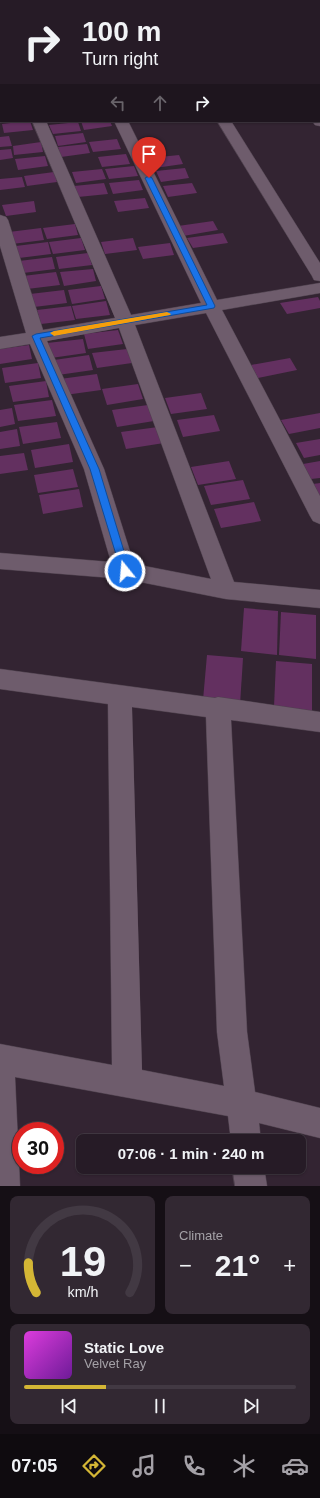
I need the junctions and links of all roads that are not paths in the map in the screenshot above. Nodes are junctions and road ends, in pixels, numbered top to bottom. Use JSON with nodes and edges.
{"nodes":[{"id":1,"x":39,"y":122,"type":"edge"},
{"id":2,"x":120,"y":122,"type":"edge"},
{"id":3,"x":225,"y":122,"type":"edge"},
{"id":4,"x":0,"y":220,"type":"edge"},
{"id":5,"x":320,"y":276,"type":"edge"},
{"id":6,"x":320,"y":288,"type":"edge"},
{"id":7,"x":212,"y":306,"type":"junction"},
{"id":8,"x":124,"y":321,"type":"junction"},
{"id":9,"x":36,"y":336,"type":"junction"},
{"id":10,"x":0,"y":343,"type":"edge"},
{"id":11,"x":320,"y":516,"type":"edge"},
{"id":12,"x":0,"y":561,"type":"edge"},
{"id":13,"x":125,"y":571,"type":"junction"},
{"id":14,"x":226,"y":590,"type":"junction"},
{"id":15,"x":320,"y":599,"type":"edge"},
{"id":16,"x":0,"y":679,"type":"edge"},
{"id":17,"x":120,"y":694,"type":"junction"},
{"id":18,"x":218,"y":708,"type":"junction"},
{"id":19,"x":320,"y":722,"type":"edge"},
{"id":20,"x":0,"y":1059,"type":"edge"},
{"id":21,"x":127,"y":1082,"type":"junction"},
{"id":22,"x":242,"y":1104,"type":"junction"},
{"id":23,"x":320,"y":1123,"type":"edge"},
{"id":24,"x":245,"y":1134,"type":"edge"},
{"id":25,"x":249,"y":1174,"type":"edge"},
{"id":26,"x":4,"y":1186,"type":"edge"},
{"id":27,"x":251,"y":1186,"type":"edge"}],
"edges":[{"from":1,"to":8,"type":"street"},
{"from":2,"to":7,"type":"street"},
{"from":3,"to":5,"type":"street"},
{"from":4,"to":9,"type":"street"},
{"from":6,"to":7,"type":"street"},
{"from":7,"to":8,"type":"street"},
{"from":7,"to":11,"type":"street"},
{"from":8,"to":9,"type":"street"},
{"from":8,"to":14,"type":"street"},
{"from":9,"to":10,"type":"street"},
{"from":9,"to":13,"type":"street"},
{"from":12,"to":13,"type":"street"},
{"from":13,"to":14,"type":"street"},
{"from":14,"to":15,"type":"street"},
{"from":16,"to":17,"type":"street"},
{"from":17,"to":18,"type":"street"},
{"from":17,"to":21,"type":"street"},
{"from":18,"to":19,"type":"street"},
{"from":18,"to":22,"type":"street"},
{"from":20,"to":21,"type":"street"},
{"from":20,"to":26,"type":"street"},
{"from":21,"to":22,"type":"street"},
{"from":22,"to":23,"type":"street"},
{"from":22,"to":24,"type":"street"},
{"from":25,"to":27,"type":"street"}]}
